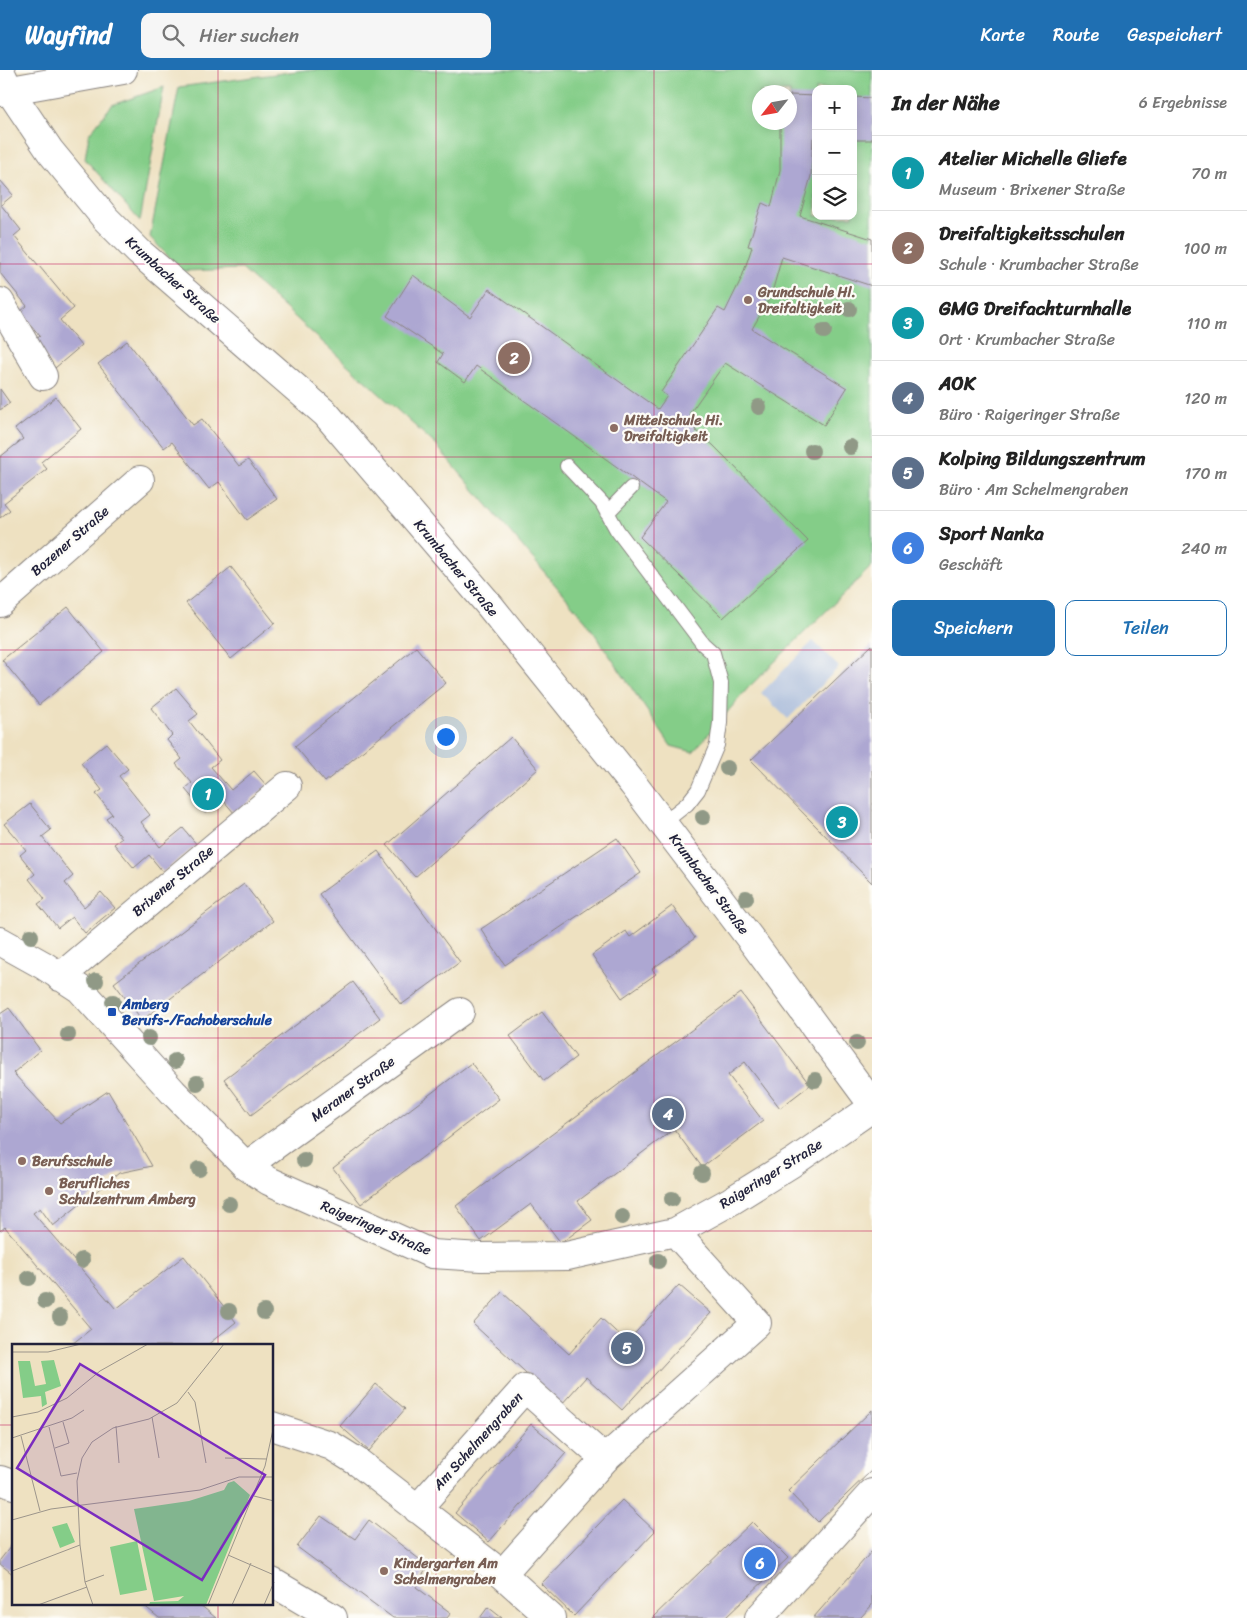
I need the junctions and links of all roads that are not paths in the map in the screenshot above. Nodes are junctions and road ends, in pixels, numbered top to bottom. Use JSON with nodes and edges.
{"nodes":[{"id":1,"x":123,"y":70,"type":"edge"},
{"id":2,"x":3,"y":84,"type":"edge"},
{"id":3,"x":0,"y":302,"type":"edge"},
{"id":4,"x":43,"y":376,"type":"dead end"},
{"id":5,"x":567,"y":466,"type":"dead end"},
{"id":6,"x":140,"y":480,"type":"dead end"},
{"id":7,"x":631,"y":488,"type":"dead end"},
{"id":8,"x":607,"y":513,"type":"junction"},
{"id":9,"x":0,"y":603,"type":"edge"},
{"id":10,"x":287,"y":786,"type":"dead end"},
{"id":11,"x":663,"y":823,"type":"junction"},
{"id":12,"x":0,"y":941,"type":"edge"},
{"id":13,"x":60,"y":977,"type":"junction"},
{"id":14,"x":460,"y":1012,"type":"dead end"},
{"id":15,"x":872,"y":1104,"type":"edge"},
{"id":16,"x":872,"y":1108,"type":"edge"},
{"id":17,"x":246,"y":1166,"type":"junction"},
{"id":18,"x":675,"y":1232,"type":"junction"},
{"id":19,"x":274,"y":1427,"type":"edge"},
{"id":20,"x":605,"y":1459,"type":"junction"},
{"id":21,"x":0,"y":1480,"type":"edge"},
{"id":22,"x":12,"y":1484,"type":"edge"},
{"id":23,"x":872,"y":1493,"type":"edge"},
{"id":24,"x":417,"y":1509,"type":"junction"},
{"id":25,"x":502,"y":1574,"type":"junction"},
{"id":26,"x":274,"y":1583,"type":"edge"},
{"id":27,"x":764,"y":1616,"type":"edge"},
{"id":28,"x":333,"y":1618,"type":"edge"},
{"id":29,"x":551,"y":1618,"type":"edge"}],
"edges":[{"from":1,"to":2,"type":"street"},
{"from":2,"to":11,"type":"street","name":"Krumbacher Straße"},
{"from":3,"to":4,"type":"street"},
{"from":5,"to":8,"type":"lane"},
{"from":6,"to":9,"type":"street","name":"Bozener Straße"},
{"from":7,"to":8,"type":"lane"},
{"from":8,"to":11,"type":"lane"},
{"from":10,"to":13,"type":"street","name":"Brixener Straße"},
{"from":11,"to":15,"type":"street","name":"Krumbacher Straße"},
{"from":12,"to":13,"type":"street","name":"Raigeringer Straße"},
{"from":13,"to":17,"type":"street","name":"Raigeringer Straße"},
{"from":14,"to":17,"type":"street","name":"Meraner Straße"},
{"from":16,"to":18,"type":"street","name":"Raigeringer Straße"},
{"from":17,"to":18,"type":"street","name":"Raigeringer Straße"},
{"from":18,"to":20,"type":"street"},
{"from":19,"to":24,"type":"street"},
{"from":20,"to":24,"type":"street","name":"Am Schelmengraben"},
{"from":20,"to":25,"type":"street"},
{"from":21,"to":22,"type":"street"},
{"from":23,"to":27,"type":"street"},
{"from":24,"to":25,"type":"street"},
{"from":25,"to":29,"type":"street"},
{"from":26,"to":28,"type":"street"}]}
